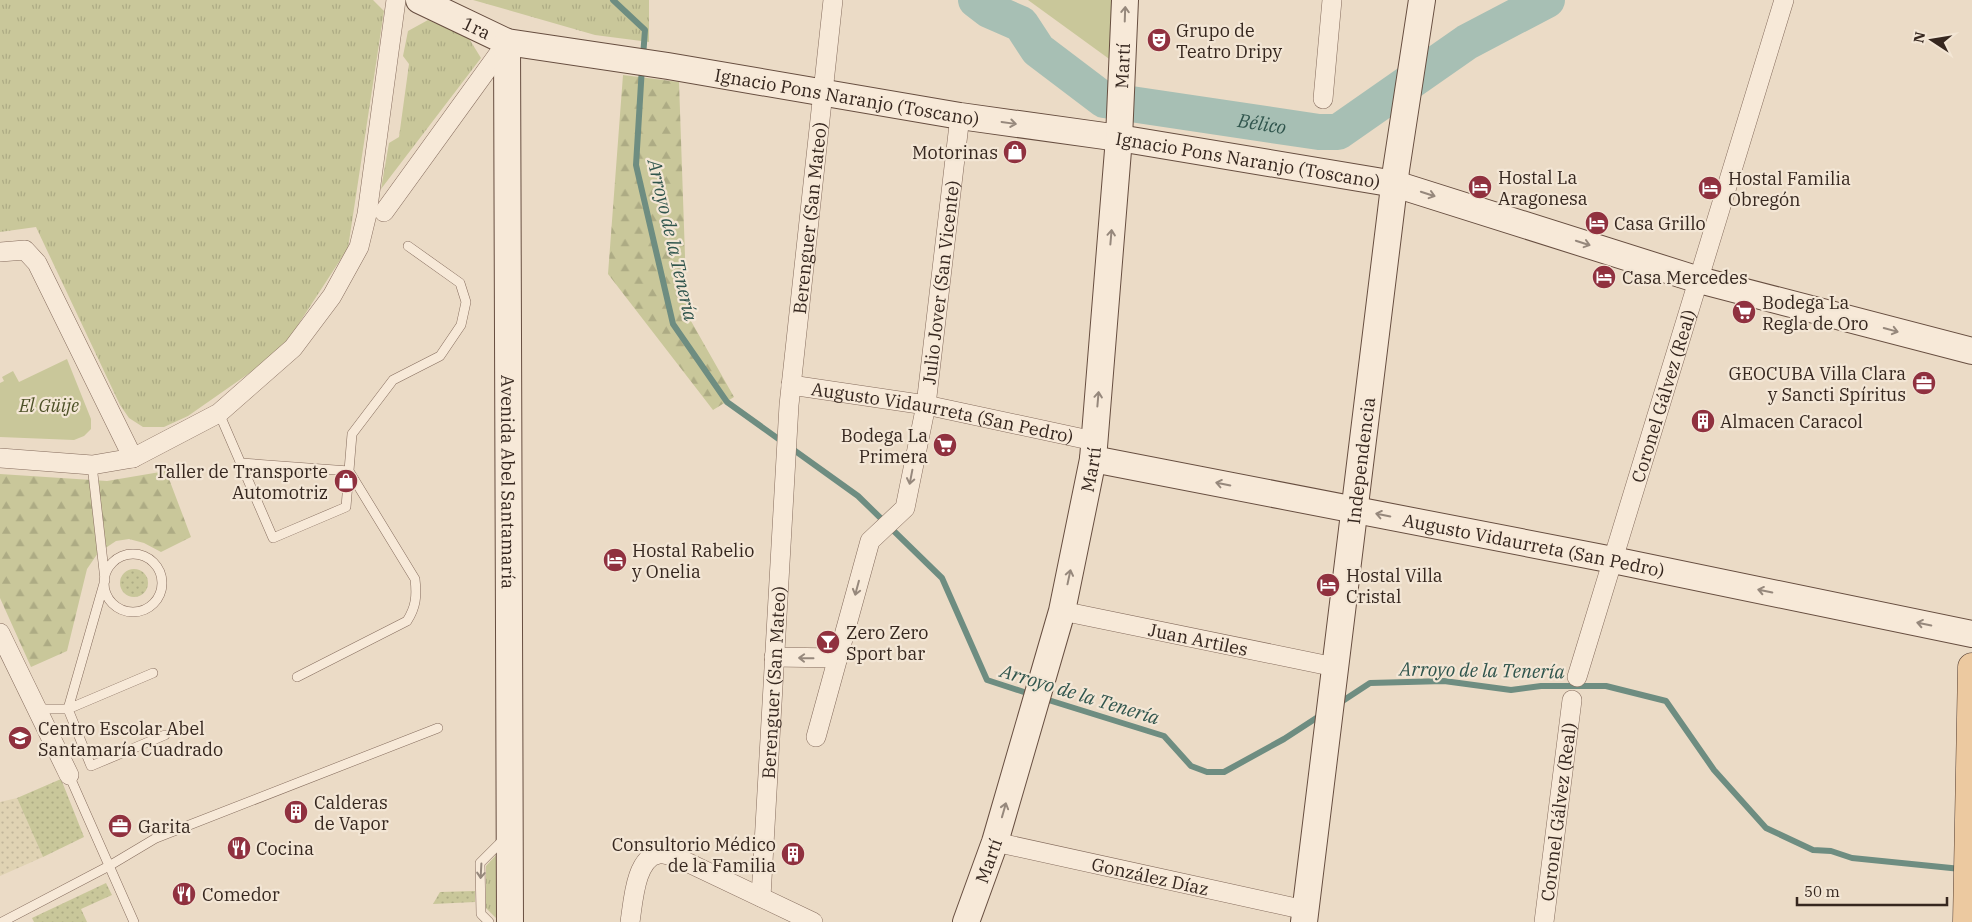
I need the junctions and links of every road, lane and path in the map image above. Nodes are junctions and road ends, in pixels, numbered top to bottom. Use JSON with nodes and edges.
{"nodes":[{"id":1,"x":396,"y":0,"type":"edge"},
{"id":2,"x":420,"y":0,"type":"edge"},
{"id":3,"x":833,"y":0,"type":"edge"},
{"id":4,"x":1125,"y":0,"type":"edge"},
{"id":5,"x":1332,"y":0,"type":"edge"},
{"id":6,"x":1422,"y":0,"type":"edge"},
{"id":7,"x":1784,"y":0,"type":"edge"},
{"id":8,"x":507,"y":42,"type":"junction"},
{"id":9,"x":823,"y":92,"type":"junction"},
{"id":10,"x":1323,"y":99,"type":"dead end"},
{"id":11,"x":960,"y":116,"type":"junction"},
{"id":12,"x":1119,"y":131,"type":"junction"},
{"id":13,"x":1396,"y":177,"type":"junction"},
{"id":14,"x":384,"y":212,"type":"dead end"},
{"id":15,"x":408,"y":246,"type":"dead end"},
{"id":16,"x":0,"y":252,"type":"edge"},
{"id":17,"x":1699,"y":280,"type":"junction"},
{"id":18,"x":1972,"y":351,"type":"edge"},
{"id":19,"x":791,"y":385,"type":"junction"},
{"id":20,"x":926,"y":405,"type":"junction"},
{"id":21,"x":219,"y":413,"type":"junction"},
{"id":22,"x":1094,"y":450,"type":"junction"},
{"id":23,"x":0,"y":458,"type":"edge"},
{"id":24,"x":133,"y":458,"type":"junction"},
{"id":25,"x":241,"y":463,"type":"junction"},
{"id":26,"x":92,"y":465,"type":"junction"},
{"id":27,"x":349,"y":471,"type":"junction"},
{"id":28,"x":1354,"y":510,"type":"junction"},
{"id":29,"x":1613,"y":560,"type":"junction"},
{"id":30,"x":104,"y":580,"type":"junction"},
{"id":31,"x":1062,"y":612,"type":"junction"},
{"id":32,"x":0,"y":632,"type":"edge"},
{"id":33,"x":1972,"y":634,"type":"edge"},
{"id":34,"x":774,"y":657,"type":"junction"},
{"id":35,"x":838,"y":658,"type":"junction"},
{"id":36,"x":1972,"y":667,"type":"edge"},
{"id":37,"x":153,"y":673,"type":"dead end"},
{"id":38,"x":1334,"y":676,"type":"junction"},
{"id":39,"x":297,"y":677,"type":"dead end"},
{"id":40,"x":1576,"y":677,"type":"dead end"},
{"id":41,"x":1572,"y":700,"type":"dead end"},
{"id":42,"x":37,"y":709,"type":"junction"},
{"id":43,"x":68,"y":709,"type":"junction"},
{"id":44,"x":438,"y":728,"type":"dead end"},
{"id":45,"x":165,"y":735,"type":"dead end"},
{"id":46,"x":816,"y":738,"type":"dead end"},
{"id":47,"x":69,"y":775,"type":"joint"},
{"id":48,"x":510,"y":834,"type":"junction"},
{"id":49,"x":995,"y":842,"type":"junction"},
{"id":50,"x":110,"y":866,"type":"junction"},
{"id":51,"x":760,"y":896,"type":"junction"},
{"id":52,"x":1305,"y":916,"type":"edge"},
{"id":53,"x":2,"y":922,"type":"edge"},
{"id":54,"x":134,"y":922,"type":"edge"},
{"id":55,"x":489,"y":922,"type":"edge"},
{"id":56,"x":510,"y":922,"type":"edge"},
{"id":57,"x":630,"y":922,"type":"edge"},
{"id":58,"x":813,"y":922,"type":"edge"},
{"id":59,"x":966,"y":922,"type":"edge"},
{"id":60,"x":1544,"y":922,"type":"edge"},
{"id":61,"x":1967,"y":922,"type":"edge"}],
"edges":[{"from":1,"to":21,"type":"street"},
{"from":2,"to":8,"type":"street","name":"1ra"},
{"from":3,"to":9,"type":"street","name":"Berenguer (San Mateo)"},
{"from":12,"to":4,"type":"street","name":"Martí","one_way":true},
{"from":5,"to":10,"type":"street"},
{"from":6,"to":13,"type":"street","name":"Independencia"},
{"from":7,"to":17,"type":"street","name":"Coronel Gálvez (Real)"},
{"from":8,"to":9,"type":"street","name":"Ignacio Pons Naranjo (Toscano)"},
{"from":8,"to":14,"type":"street"},
{"from":8,"to":48,"type":"street","name":"Avenida Abel Santamaría"},
{"from":9,"to":11,"type":"street","name":"Ignacio Pons Naranjo (Toscano)"},
{"from":9,"to":19,"type":"street","name":"Berenguer (San Mateo)"},
{"from":11,"to":12,"type":"street","name":"Ignacio Pons Naranjo (Toscano)","one_way":true},
{"from":11,"to":20,"type":"street","name":"Julio Jover (San Vicente)"},
{"from":12,"to":13,"type":"street","name":"Ignacio Pons Naranjo (Toscano)"},
{"from":22,"to":12,"type":"street","name":"Martí","one_way":true},
{"from":13,"to":17,"type":"street","name":"Ignacio Pons Naranjo (Toscano)","one_way":true},
{"from":13,"to":28,"type":"street","name":"Independencia"},
{"from":15,"to":27,"type":"lane"},
{"from":16,"to":24,"type":"street"},
{"from":17,"to":18,"type":"street","name":"Ignacio Pons Naranjo (Toscano)","one_way":true},
{"from":17,"to":29,"type":"street","name":"Coronel Gálvez (Real)"},
{"from":19,"to":20,"type":"street","name":"Augusto Vidaurreta (San Pedro)"},
{"from":19,"to":34,"type":"street","name":"Berenguer (San Mateo)"},
{"from":20,"to":22,"type":"street","name":"Augusto Vidaurreta (San Pedro)"},
{"from":20,"to":35,"type":"street","name":"Julio Jover (San Vicente)","one_way":true},
{"from":21,"to":24,"type":"street"},
{"from":21,"to":25,"type":"lane"},
{"from":28,"to":22,"type":"street","name":"Augusto Vidaurreta (San Pedro)","one_way":true},
{"from":31,"to":22,"type":"street","name":"Martí","one_way":true},
{"from":23,"to":26,"type":"street"},
{"from":24,"to":26,"type":"street"},
{"from":25,"to":27,"type":"lane"},
{"from":25,"to":27,"type":"lane"},
{"from":26,"to":30,"type":"lane"},
{"from":27,"to":39,"type":"lane"},
{"from":29,"to":28,"type":"street","name":"Augusto Vidaurreta (San Pedro)","one_way":true},
{"from":28,"to":38,"type":"street","name":"Independencia"},
{"from":33,"to":29,"type":"street","name":"Augusto Vidaurreta (San Pedro)","one_way":true},
{"from":29,"to":40,"type":"street","name":"Coronel Gálvez (Real)"},
{"from":30,"to":30,"type":"lane"},
{"from":30,"to":43,"type":"lane"},
{"from":31,"to":38,"type":"street","name":"Juan Artiles"},
{"from":49,"to":31,"type":"street","name":"Martí","one_way":true},
{"from":32,"to":42,"type":"street"},
{"from":35,"to":34,"type":"street","one_way":true},
{"from":34,"to":51,"type":"street","name":"Berenguer (San Mateo)"},
{"from":35,"to":46,"type":"street"},
{"from":36,"to":61,"type":"main road"},
{"from":37,"to":43,"type":"lane"},
{"from":38,"to":52,"type":"street","name":"Independencia"},
{"from":41,"to":60,"type":"street","name":"Coronel Gálvez (Real)"},
{"from":42,"to":43,"type":"lane"},
{"from":42,"to":47,"type":"street"},
{"from":43,"to":45,"type":"lane"},
{"from":44,"to":50,"type":"lane"},
{"from":47,"to":50,"type":"lane"},
{"from":48,"to":55,"type":"lane","one_way":true},
{"from":48,"to":56,"type":"street","name":"Avenida Abel Santamaría"},
{"from":49,"to":52,"type":"street","name":"González Díaz"},
{"from":49,"to":59,"type":"street","name":"Martí"},
{"from":50,"to":53,"type":"lane"},
{"from":50,"to":54,"type":"lane"},
{"from":51,"to":57,"type":"street"},
{"from":51,"to":58,"type":"street"}]}
